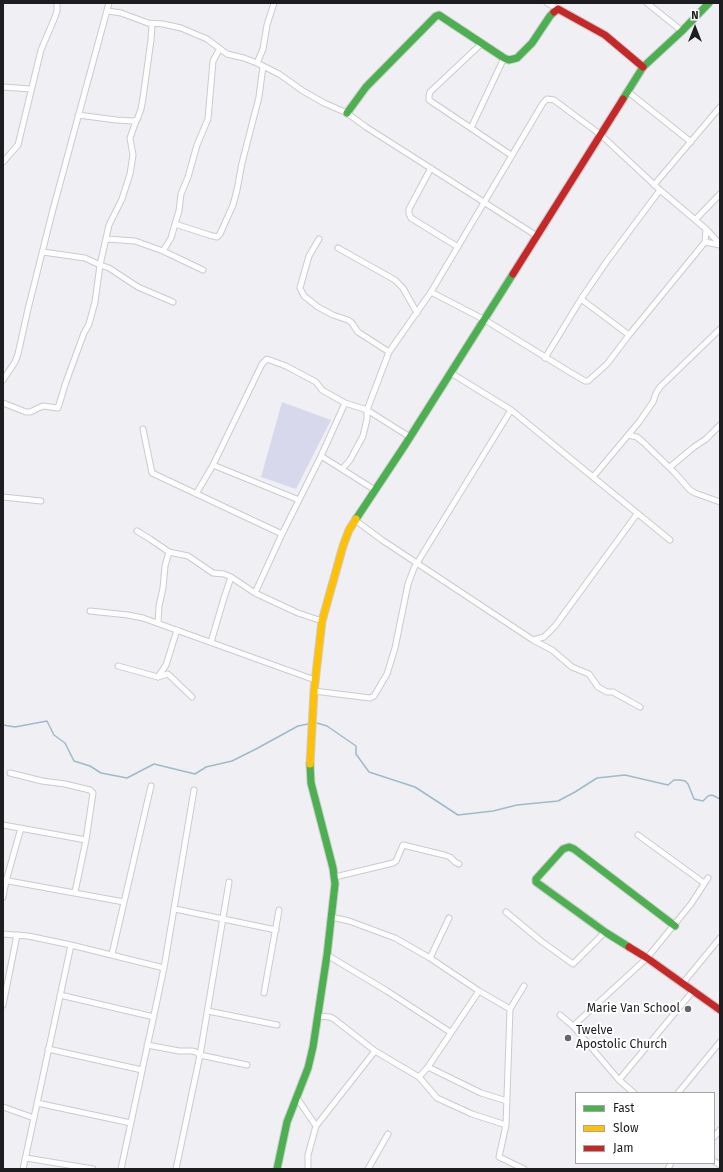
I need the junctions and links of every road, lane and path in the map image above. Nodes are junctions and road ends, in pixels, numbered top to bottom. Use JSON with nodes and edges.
{"nodes":[{"id":1,"x":57,"y":3,"type":"edge"},
{"id":2,"x":109,"y":3,"type":"edge"},
{"id":3,"x":274,"y":3,"type":"edge"},
{"id":4,"x":547,"y":3,"type":"edge"},
{"id":5,"x":647,"y":3,"type":"edge"},
{"id":6,"x":709,"y":3,"type":"edge"},
{"id":7,"x":558,"y":9,"type":"junction"},
{"id":8,"x":108,"y":11,"type":"junction"},
{"id":9,"x":152,"y":24,"type":"junction"},
{"id":10,"x":682,"y":31,"type":"junction"},
{"id":11,"x":481,"y":44,"type":"junction"},
{"id":12,"x":219,"y":50,"type":"junction"},
{"id":13,"x":504,"y":58,"type":"junction"},
{"id":14,"x":257,"y":63,"type":"junction"},
{"id":15,"x":263,"y":66,"type":"junction"},
{"id":16,"x":644,"y":67,"type":"junction"},
{"id":17,"x":3,"y":87,"type":"edge"},
{"id":18,"x":31,"y":89,"type":"junction"},
{"id":19,"x":627,"y":92,"type":"junction"},
{"id":20,"x":720,"y":107,"type":"edge"},
{"id":21,"x":347,"y":113,"type":"junction"},
{"id":22,"x":78,"y":115,"type":"junction"},
{"id":23,"x":136,"y":121,"type":"junction"},
{"id":24,"x":471,"y":128,"type":"junction"},
{"id":25,"x":602,"y":135,"type":"junction"},
{"id":26,"x":691,"y":142,"type":"junction"},
{"id":27,"x":511,"y":155,"type":"junction"},
{"id":28,"x":3,"y":162,"type":"edge"},
{"id":29,"x":431,"y":168,"type":"junction"},
{"id":30,"x":654,"y":185,"type":"junction"},
{"id":31,"x":660,"y":190,"type":"junction"},
{"id":32,"x":720,"y":194,"type":"edge"},
{"id":33,"x":484,"y":202,"type":"junction"},
{"id":34,"x":696,"y":219,"type":"junction"},
{"id":35,"x":175,"y":224,"type":"junction"},
{"id":36,"x":706,"y":229,"type":"junction"},
{"id":37,"x":538,"y":236,"type":"junction"},
{"id":38,"x":106,"y":239,"type":"junction"},
{"id":39,"x":319,"y":239,"type":"dead end"},
{"id":40,"x":705,"y":242,"type":"junction"},
{"id":41,"x":720,"y":244,"type":"edge"},
{"id":42,"x":458,"y":247,"type":"junction"},
{"id":43,"x":338,"y":248,"type":"dead end"},
{"id":44,"x":163,"y":251,"type":"junction"},
{"id":45,"x":43,"y":252,"type":"junction"},
{"id":46,"x":100,"y":264,"type":"junction"},
{"id":47,"x":203,"y":270,"type":"dead end"},
{"id":48,"x":431,"y":292,"type":"junction"},
{"id":49,"x":581,"y":299,"type":"junction"},
{"id":50,"x":173,"y":302,"type":"dead end"},
{"id":51,"x":417,"y":313,"type":"junction"},
{"id":52,"x":484,"y":320,"type":"junction"},
{"id":53,"x":720,"y":329,"type":"edge"},
{"id":54,"x":630,"y":335,"type":"junction"},
{"id":55,"x":389,"y":352,"type":"junction"},
{"id":56,"x":545,"y":358,"type":"junction"},
{"id":57,"x":451,"y":373,"type":"junction"},
{"id":58,"x":3,"y":380,"type":"edge"},
{"id":59,"x":3,"y":403,"type":"edge"},
{"id":60,"x":345,"y":403,"type":"junction"},
{"id":61,"x":367,"y":410,"type":"junction"},
{"id":62,"x":511,"y":410,"type":"junction"},
{"id":63,"x":720,"y":425,"type":"edge"},
{"id":64,"x":143,"y":429,"type":"dead end"},
{"id":65,"x":628,"y":434,"type":"junction"},
{"id":66,"x":410,"y":437,"type":"junction"},
{"id":67,"x":321,"y":456,"type":"junction"},
{"id":68,"x":213,"y":465,"type":"junction"},
{"id":69,"x":670,"y":468,"type":"junction"},
{"id":70,"x":342,"y":469,"type":"junction"},
{"id":71,"x":593,"y":477,"type":"junction"},
{"id":72,"x":375,"y":490,"type":"junction"},
{"id":73,"x":196,"y":494,"type":"junction"},
{"id":74,"x":3,"y":497,"type":"edge"},
{"id":75,"x":41,"y":500,"type":"dead end"},
{"id":76,"x":299,"y":500,"type":"junction"},
{"id":77,"x":720,"y":502,"type":"edge"},
{"id":78,"x":637,"y":514,"type":"junction"},
{"id":79,"x":355,"y":520,"type":"junction"},
{"id":80,"x":137,"y":531,"type":"dead end"},
{"id":81,"x":282,"y":534,"type":"junction"},
{"id":82,"x":670,"y":540,"type":"dead end"},
{"id":83,"x":169,"y":552,"type":"junction"},
{"id":84,"x":417,"y":563,"type":"junction"},
{"id":85,"x":231,"y":577,"type":"junction"},
{"id":86,"x":255,"y":593,"type":"junction"},
{"id":87,"x":90,"y":611,"type":"dead end"},
{"id":88,"x":322,"y":621,"type":"junction"},
{"id":89,"x":158,"y":623,"type":"junction"},
{"id":90,"x":177,"y":630,"type":"junction"},
{"id":91,"x":544,"y":637,"type":"junction"},
{"id":92,"x":533,"y":640,"type":"junction"},
{"id":93,"x":211,"y":642,"type":"junction"},
{"id":94,"x":544,"y":646,"type":"junction"},
{"id":95,"x":118,"y":666,"type":"dead end"},
{"id":96,"x":158,"y":677,"type":"junction"},
{"id":97,"x":315,"y":680,"type":"junction"},
{"id":98,"x":314,"y":691,"type":"junction"},
{"id":99,"x":192,"y":697,"type":"dead end"},
{"id":100,"x":640,"y":706,"type":"dead end"},
{"id":101,"x":10,"y":773,"type":"dead end"},
{"id":102,"x":151,"y":786,"type":"dead end"},
{"id":103,"x":194,"y":790,"type":"dead end"},
{"id":104,"x":3,"y":825,"type":"edge"},
{"id":105,"x":21,"y":828,"type":"junction"},
{"id":106,"x":638,"y":835,"type":"dead end"},
{"id":107,"x":86,"y":840,"type":"junction"},
{"id":108,"x":459,"y":864,"type":"dead end"},
{"id":109,"x":335,"y":877,"type":"junction"},
{"id":110,"x":708,"y":878,"type":"dead end"},
{"id":111,"x":4,"y":880,"type":"edge"},
{"id":112,"x":229,"y":882,"type":"dead end"},
{"id":113,"x":704,"y":884,"type":"junction"},
{"id":114,"x":75,"y":892,"type":"junction"},
{"id":115,"x":3,"y":896,"type":"edge"},
{"id":116,"x":124,"y":902,"type":"junction"},
{"id":117,"x":175,"y":909,"type":"junction"},
{"id":118,"x":279,"y":910,"type":"dead end"},
{"id":119,"x":506,"y":912,"type":"dead end"},
{"id":120,"x":331,"y":917,"type":"junction"},
{"id":121,"x":223,"y":918,"type":"junction"},
{"id":122,"x":449,"y":918,"type":"dead end"},
{"id":123,"x":675,"y":926,"type":"junction"},
{"id":124,"x":276,"y":930,"type":"junction"},
{"id":125,"x":605,"y":932,"type":"junction"},
{"id":126,"x":3,"y":934,"type":"edge"},
{"id":127,"x":17,"y":935,"type":"junction"},
{"id":128,"x":720,"y":938,"type":"edge"},
{"id":129,"x":71,"y":945,"type":"junction"},
{"id":130,"x":112,"y":954,"type":"junction"},
{"id":131,"x":327,"y":955,"type":"junction"},
{"id":132,"x":430,"y":958,"type":"junction"},
{"id":133,"x":647,"y":958,"type":"junction"},
{"id":134,"x":164,"y":968,"type":"junction"},
{"id":135,"x":683,"y":983,"type":"junction"},
{"id":136,"x":524,"y":986,"type":"dead end"},
{"id":137,"x":479,"y":991,"type":"junction"},
{"id":138,"x":693,"y":991,"type":"junction"},
{"id":139,"x":264,"y":993,"type":"dead end"},
{"id":140,"x":60,"y":995,"type":"junction"},
{"id":141,"x":3,"y":1005,"type":"edge"},
{"id":142,"x":510,"y":1009,"type":"junction"},
{"id":143,"x":720,"y":1009,"type":"edge"},
{"id":144,"x":208,"y":1011,"type":"junction"},
{"id":145,"x":560,"y":1015,"type":"dead end"},
{"id":146,"x":318,"y":1016,"type":"junction"},
{"id":147,"x":154,"y":1017,"type":"junction"},
{"id":148,"x":277,"y":1025,"type":"dead end"},
{"id":149,"x":573,"y":1026,"type":"junction"},
{"id":150,"x":450,"y":1032,"type":"junction"},
{"id":151,"x":720,"y":1042,"type":"edge"},
{"id":152,"x":147,"y":1045,"type":"junction"},
{"id":153,"x":48,"y":1048,"type":"junction"},
{"id":154,"x":375,"y":1051,"type":"junction"},
{"id":155,"x":200,"y":1055,"type":"junction"},
{"id":156,"x":247,"y":1065,"type":"dead end"},
{"id":157,"x":428,"y":1066,"type":"junction"},
{"id":158,"x":142,"y":1070,"type":"junction"},
{"id":159,"x":419,"y":1077,"type":"junction"},
{"id":160,"x":620,"y":1080,"type":"junction"},
{"id":161,"x":633,"y":1092,"type":"edge"},
{"id":162,"x":679,"y":1092,"type":"edge"},
{"id":163,"x":297,"y":1098,"type":"junction"},
{"id":164,"x":507,"y":1101,"type":"junction"},
{"id":165,"x":37,"y":1103,"type":"junction"},
{"id":166,"x":3,"y":1106,"type":"edge"},
{"id":167,"x":34,"y":1118,"type":"junction"},
{"id":168,"x":131,"y":1123,"type":"junction"},
{"id":169,"x":506,"y":1125,"type":"junction"},
{"id":170,"x":316,"y":1126,"type":"junction"},
{"id":171,"x":388,"y":1134,"type":"dead end"},
{"id":172,"x":26,"y":1158,"type":"junction"},
{"id":173,"x":515,"y":1167,"type":"edge"},
{"id":174,"x":24,"y":1169,"type":"edge"},
{"id":175,"x":93,"y":1169,"type":"edge"},
{"id":176,"x":121,"y":1169,"type":"edge"},
{"id":177,"x":176,"y":1169,"type":"edge"},
{"id":178,"x":277,"y":1169,"type":"edge"},
{"id":179,"x":308,"y":1169,"type":"edge"},
{"id":180,"x":368,"y":1169,"type":"edge"},
{"id":181,"x":524,"y":1169,"type":"edge"}],
"edges":[{"from":1,"to":18,"type":"street"},
{"from":2,"to":8,"type":"street"},
{"from":3,"to":14,"type":"street"},
{"from":4,"to":7,"type":"street"},
{"from":5,"to":10,"type":"street"},
{"from":6,"to":10,"type":"street"},
{"from":7,"to":13,"type":"street"},
{"from":7,"to":16,"type":"street"},
{"from":8,"to":9,"type":"street"},
{"from":8,"to":22,"type":"street"},
{"from":9,"to":12,"type":"street"},
{"from":9,"to":23,"type":"street"},
{"from":10,"to":16,"type":"street"},
{"from":11,"to":13,"type":"street"},
{"from":11,"to":21,"type":"street"},
{"from":11,"to":24,"type":"street"},
{"from":12,"to":14,"type":"street"},
{"from":12,"to":35,"type":"street"},
{"from":13,"to":24,"type":"street"},
{"from":14,"to":15,"type":"street"},
{"from":15,"to":21,"type":"street"},
{"from":15,"to":35,"type":"street"},
{"from":16,"to":19,"type":"street"},
{"from":17,"to":18,"type":"street"},
{"from":18,"to":28,"type":"street"},
{"from":19,"to":25,"type":"street"},
{"from":19,"to":26,"type":"street"},
{"from":20,"to":26,"type":"street"},
{"from":21,"to":29,"type":"street"},
{"from":22,"to":23,"type":"street"},
{"from":22,"to":45,"type":"street"},
{"from":23,"to":38,"type":"street"},
{"from":24,"to":27,"type":"street"},
{"from":25,"to":27,"type":"street"},
{"from":25,"to":30,"type":"street"},
{"from":25,"to":37,"type":"street"},
{"from":26,"to":30,"type":"street"},
{"from":27,"to":33,"type":"street"},
{"from":29,"to":33,"type":"street"},
{"from":29,"to":42,"type":"street"},
{"from":30,"to":31,"type":"street"},
{"from":31,"to":34,"type":"street"},
{"from":31,"to":49,"type":"street"},
{"from":32,"to":34,"type":"street"},
{"from":33,"to":37,"type":"street"},
{"from":33,"to":42,"type":"street"},
{"from":34,"to":36,"type":"street"},
{"from":35,"to":44,"type":"street"},
{"from":36,"to":40,"type":"street"},
{"from":36,"to":41,"type":"street"},
{"from":37,"to":52,"type":"street"},
{"from":38,"to":44,"type":"street"},
{"from":38,"to":46,"type":"street"},
{"from":39,"to":55,"type":"street"},
{"from":40,"to":41,"type":"street"},
{"from":40,"to":54,"type":"street"},
{"from":42,"to":48,"type":"street"},
{"from":43,"to":51,"type":"street"},
{"from":44,"to":47,"type":"street"},
{"from":45,"to":46,"type":"street"},
{"from":45,"to":58,"type":"street"},
{"from":46,"to":50,"type":"street"},
{"from":46,"to":59,"type":"street"},
{"from":48,"to":51,"type":"street"},
{"from":48,"to":52,"type":"street"},
{"from":49,"to":54,"type":"street"},
{"from":49,"to":56,"type":"street"},
{"from":51,"to":55,"type":"street"},
{"from":52,"to":56,"type":"street"},
{"from":52,"to":57,"type":"street"},
{"from":53,"to":65,"type":"street"},
{"from":54,"to":56,"type":"street"},
{"from":55,"to":61,"type":"street"},
{"from":57,"to":62,"type":"street"},
{"from":57,"to":66,"type":"street"},
{"from":60,"to":61,"type":"street"},
{"from":60,"to":67,"type":"street"},
{"from":60,"to":68,"type":"street"},
{"from":61,"to":66,"type":"street"},
{"from":61,"to":70,"type":"street"},
{"from":62,"to":71,"type":"street"},
{"from":62,"to":84,"type":"street"},
{"from":63,"to":69,"type":"street"},
{"from":64,"to":73,"type":"street"},
{"from":65,"to":69,"type":"street"},
{"from":65,"to":71,"type":"street"},
{"from":66,"to":72,"type":"street"},
{"from":67,"to":70,"type":"street"},
{"from":67,"to":76,"type":"street"},
{"from":68,"to":73,"type":"street"},
{"from":68,"to":76,"type":"street"},
{"from":69,"to":77,"type":"street"},
{"from":70,"to":72,"type":"street"},
{"from":71,"to":78,"type":"street"},
{"from":72,"to":79,"type":"street"},
{"from":73,"to":81,"type":"street"},
{"from":74,"to":75,"type":"street"},
{"from":76,"to":81,"type":"street"},
{"from":78,"to":82,"type":"street"},
{"from":78,"to":91,"type":"street"},
{"from":79,"to":84,"type":"street"},
{"from":79,"to":88,"type":"street"},
{"from":80,"to":83,"type":"street"},
{"from":81,"to":86,"type":"street"},
{"from":83,"to":85,"type":"street"},
{"from":83,"to":89,"type":"street"},
{"from":84,"to":92,"type":"street"},
{"from":84,"to":98,"type":"street"},
{"from":85,"to":86,"type":"street"},
{"from":85,"to":93,"type":"street"},
{"from":86,"to":88,"type":"street"},
{"from":87,"to":89,"type":"street"},
{"from":88,"to":97,"type":"street"},
{"from":89,"to":90,"type":"street"},
{"from":90,"to":93,"type":"street"},
{"from":90,"to":96,"type":"street"},
{"from":91,"to":92,"type":"street"},
{"from":91,"to":94,"type":"street"},
{"from":92,"to":94,"type":"street"},
{"from":93,"to":97,"type":"street"},
{"from":94,"to":100,"type":"street"},
{"from":95,"to":96,"type":"street"},
{"from":96,"to":99,"type":"street"},
{"from":97,"to":98,"type":"street"},
{"from":98,"to":109,"type":"street"},
{"from":101,"to":107,"type":"street"},
{"from":102,"to":116,"type":"street"},
{"from":103,"to":117,"type":"street"},
{"from":104,"to":105,"type":"street"},
{"from":105,"to":107,"type":"street"},
{"from":105,"to":111,"type":"street"},
{"from":106,"to":113,"type":"street"},
{"from":107,"to":114,"type":"street"},
{"from":108,"to":109,"type":"street"},
{"from":109,"to":120,"type":"street"},
{"from":110,"to":113,"type":"street"},
{"from":111,"to":114,"type":"street"},
{"from":111,"to":115,"type":"street"},
{"from":112,"to":121,"type":"street"},
{"from":113,"to":123,"type":"street"},
{"from":114,"to":116,"type":"street"},
{"from":116,"to":130,"type":"street"},
{"from":117,"to":121,"type":"street"},
{"from":117,"to":134,"type":"street"},
{"from":118,"to":124,"type":"street"},
{"from":119,"to":125,"type":"street"},
{"from":120,"to":131,"type":"street"},
{"from":120,"to":132,"type":"street"},
{"from":121,"to":124,"type":"street"},
{"from":121,"to":144,"type":"street"},
{"from":122,"to":132,"type":"street"},
{"from":123,"to":125,"type":"street"},
{"from":123,"to":133,"type":"street"},
{"from":124,"to":139,"type":"street"},
{"from":125,"to":133,"type":"street"},
{"from":126,"to":127,"type":"street"},
{"from":127,"to":129,"type":"street"},
{"from":127,"to":141,"type":"street"},
{"from":128,"to":135,"type":"street"},
{"from":129,"to":130,"type":"street"},
{"from":129,"to":140,"type":"street"},
{"from":130,"to":134,"type":"street"},
{"from":131,"to":146,"type":"street"},
{"from":131,"to":150,"type":"street"},
{"from":132,"to":137,"type":"street"},
{"from":133,"to":135,"type":"street"},
{"from":133,"to":149,"type":"street"},
{"from":134,"to":147,"type":"street"},
{"from":135,"to":138,"type":"street"},
{"from":136,"to":142,"type":"street"},
{"from":137,"to":142,"type":"street"},
{"from":137,"to":150,"type":"street"},
{"from":138,"to":143,"type":"street"},
{"from":138,"to":160,"type":"street"},
{"from":140,"to":147,"type":"street"},
{"from":140,"to":153,"type":"street"},
{"from":142,"to":164,"type":"street"},
{"from":144,"to":148,"type":"street"},
{"from":144,"to":155,"type":"street"},
{"from":145,"to":149,"type":"street"},
{"from":146,"to":154,"type":"street"},
{"from":146,"to":163,"type":"street"},
{"from":147,"to":152,"type":"street"},
{"from":149,"to":160,"type":"street"},
{"from":150,"to":157,"type":"street"},
{"from":151,"to":162,"type":"street"},
{"from":152,"to":155,"type":"street"},
{"from":152,"to":158,"type":"street"},
{"from":153,"to":158,"type":"street"},
{"from":153,"to":165,"type":"street"},
{"from":154,"to":159,"type":"street"},
{"from":154,"to":170,"type":"street"},
{"from":155,"to":156,"type":"street"},
{"from":155,"to":177,"type":"street"},
{"from":157,"to":159,"type":"street"},
{"from":157,"to":164,"type":"street"},
{"from":158,"to":168,"type":"street"},
{"from":159,"to":169,"type":"street"},
{"from":160,"to":161,"type":"street"},
{"from":163,"to":170,"type":"street"},
{"from":163,"to":178,"type":"street"},
{"from":164,"to":169,"type":"street"},
{"from":165,"to":167,"type":"street"},
{"from":165,"to":168,"type":"street"},
{"from":166,"to":167,"type":"street"},
{"from":167,"to":172,"type":"street"},
{"from":168,"to":176,"type":"street"},
{"from":169,"to":173,"type":"street"},
{"from":170,"to":179,"type":"street"},
{"from":171,"to":180,"type":"street"},
{"from":172,"to":174,"type":"street"},
{"from":172,"to":175,"type":"street"},
{"from":173,"to":181,"type":"street"}]}
